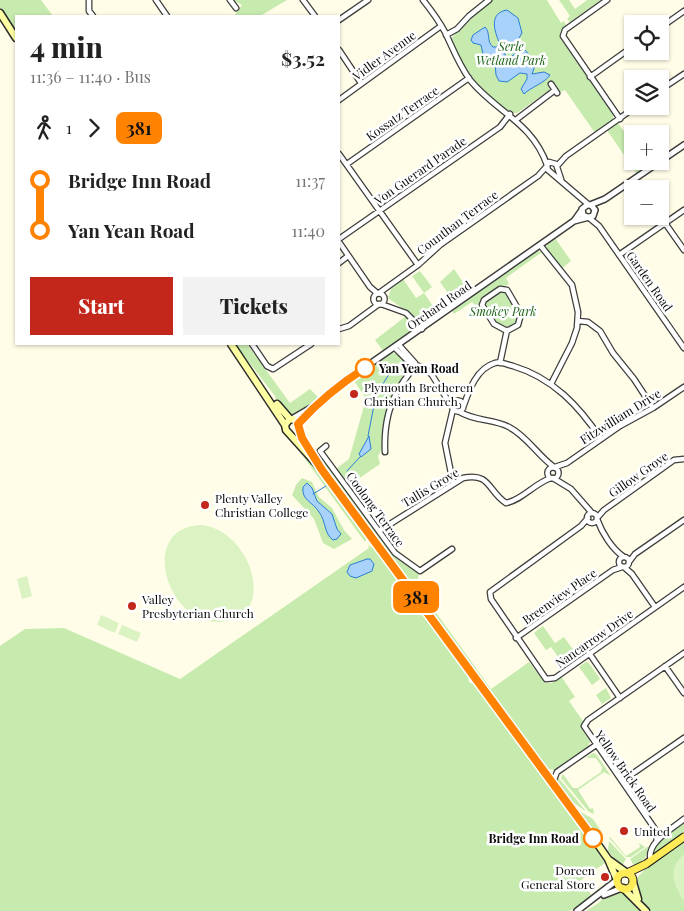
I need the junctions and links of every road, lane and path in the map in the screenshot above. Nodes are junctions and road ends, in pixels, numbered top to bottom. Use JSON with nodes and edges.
{"nodes":[{"id":1,"x":89,"y":0,"type":"edge"},
{"id":2,"x":156,"y":0,"type":"edge"},
{"id":3,"x":230,"y":0,"type":"edge"},
{"id":4,"x":303,"y":0,"type":"edge"},
{"id":5,"x":368,"y":0,"type":"edge"},
{"id":6,"x":423,"y":0,"type":"edge"},
{"id":7,"x":489,"y":0,"type":"edge"},
{"id":8,"x":607,"y":0,"type":"edge"},
{"id":9,"x":236,"y":9,"type":"dead end"},
{"id":10,"x":684,"y":11,"type":"edge"},
{"id":11,"x":0,"y":14,"type":"edge"},
{"id":12,"x":92,"y":15,"type":"edge"},
{"id":13,"x":166,"y":15,"type":"edge"},
{"id":14,"x":314,"y":15,"type":"edge"},
{"id":15,"x":340,"y":19,"type":"edge"},
{"id":16,"x":669,"y":22,"type":"edge"},
{"id":17,"x":441,"y":26,"type":"junction"},
{"id":18,"x":446,"y":34,"type":"junction"},
{"id":19,"x":15,"y":36,"type":"edge"},
{"id":20,"x":340,"y":51,"type":"edge"},
{"id":21,"x":624,"y":53,"type":"edge"},
{"id":22,"x":684,"y":74,"type":"edge"},
{"id":23,"x":590,"y":77,"type":"junction"},
{"id":24,"x":469,"y":78,"type":"junction"},
{"id":25,"x":362,"y":83,"type":"junction"},
{"id":26,"x":550,"y":84,"type":"dead end"},
{"id":27,"x":669,"y":84,"type":"edge"},
{"id":28,"x":340,"y":99,"type":"edge"},
{"id":29,"x":510,"y":114,"type":"junction"},
{"id":30,"x":625,"y":115,"type":"edge"},
{"id":31,"x":517,"y":119,"type":"junction"},
{"id":32,"x":620,"y":119,"type":"junction"},
{"id":33,"x":684,"y":144,"type":"edge"},
{"id":34,"x":543,"y":154,"type":"junction"},
{"id":35,"x":340,"y":155,"type":"edge"},
{"id":36,"x":566,"y":156,"type":"junction"},
{"id":37,"x":553,"y":161,"type":"junction"},
{"id":38,"x":347,"y":164,"type":"junction"},
{"id":39,"x":547,"y":165,"type":"junction"},
{"id":40,"x":557,"y":167,"type":"junction"},
{"id":41,"x":551,"y":171,"type":"junction"},
{"id":42,"x":538,"y":176,"type":"junction"},
{"id":43,"x":561,"y":179,"type":"junction"},
{"id":44,"x":579,"y":198,"type":"junction"},
{"id":45,"x":605,"y":199,"type":"junction"},
{"id":46,"x":589,"y":205,"type":"junction"},
{"id":47,"x":379,"y":210,"type":"junction"},
{"id":48,"x":582,"y":210,"type":"junction"},
{"id":49,"x":684,"y":210,"type":"edge"},
{"id":50,"x":595,"y":213,"type":"junction"},
{"id":51,"x":588,"y":217,"type":"junction"},
{"id":52,"x":669,"y":220,"type":"edge"},
{"id":53,"x":574,"y":221,"type":"junction"},
{"id":54,"x":662,"y":225,"type":"edge"},
{"id":55,"x":666,"y":225,"type":"edge"},
{"id":56,"x":599,"y":226,"type":"junction"},
{"id":57,"x":340,"y":240,"type":"edge"},
{"id":58,"x":340,"y":243,"type":"edge"},
{"id":59,"x":540,"y":245,"type":"junction"},
{"id":60,"x":684,"y":250,"type":"edge"},
{"id":61,"x":619,"y":255,"type":"junction"},
{"id":62,"x":348,"y":256,"type":"junction"},
{"id":63,"x":340,"y":262,"type":"edge"},
{"id":64,"x":418,"y":265,"type":"junction"},
{"id":65,"x":390,"y":286,"type":"junction"},
{"id":66,"x":385,"y":297,"type":"junction"},
{"id":67,"x":377,"y":299,"type":"junction"},
{"id":68,"x":393,"y":308,"type":"junction"},
{"id":69,"x":578,"y":321,"type":"junction"},
{"id":70,"x":340,"y":329,"type":"edge"},
{"id":71,"x":422,"y":329,"type":"junction"},
{"id":72,"x":507,"y":330,"type":"junction"},
{"id":73,"x":232,"y":345,"type":"edge"},
{"id":74,"x":253,"y":345,"type":"edge"},
{"id":75,"x":309,"y":345,"type":"edge"},
{"id":76,"x":397,"y":346,"type":"junction"},
{"id":77,"x":684,"y":348,"type":"edge"},
{"id":78,"x":500,"y":363,"type":"junction"},
{"id":79,"x":416,"y":365,"type":"junction"},
{"id":80,"x":550,"y":384,"type":"junction"},
{"id":81,"x":684,"y":387,"type":"edge"},
{"id":82,"x":468,"y":392,"type":"junction"},
{"id":83,"x":446,"y":393,"type":"junction"},
{"id":84,"x":457,"y":401,"type":"junction"},
{"id":85,"x":316,"y":405,"type":"junction"},
{"id":86,"x":464,"y":406,"type":"junction"},
{"id":87,"x":453,"y":408,"type":"junction"},
{"id":88,"x":654,"y":408,"type":"junction"},
{"id":89,"x":459,"y":412,"type":"junction"},
{"id":90,"x":475,"y":417,"type":"junction"},
{"id":91,"x":289,"y":421,"type":"junction"},
{"id":92,"x":449,"y":424,"type":"junction"},
{"id":93,"x":298,"y":426,"type":"junction"},
{"id":94,"x":289,"y":432,"type":"junction"},
{"id":95,"x":601,"y":439,"type":"junction"},
{"id":96,"x":326,"y":446,"type":"dead end"},
{"id":97,"x":384,"y":454,"type":"dead end"},
{"id":98,"x":544,"y":459,"type":"junction"},
{"id":99,"x":684,"y":459,"type":"edge"},
{"id":100,"x":567,"y":463,"type":"junction"},
{"id":101,"x":554,"y":467,"type":"junction"},
{"id":102,"x":322,"y":470,"type":"junction"},
{"id":103,"x":548,"y":472,"type":"junction"},
{"id":104,"x":559,"y":473,"type":"junction"},
{"id":105,"x":552,"y":478,"type":"junction"},
{"id":106,"x":456,"y":482,"type":"junction"},
{"id":107,"x":539,"y":483,"type":"junction"},
{"id":108,"x":565,"y":484,"type":"junction"},
{"id":109,"x":585,"y":507,"type":"junction"},
{"id":110,"x":604,"y":510,"type":"junction"},
{"id":111,"x":593,"y":513,"type":"junction"},
{"id":112,"x":597,"y":519,"type":"junction"},
{"id":113,"x":590,"y":520,"type":"junction"},
{"id":114,"x":684,"y":520,"type":"edge"},
{"id":115,"x":600,"y":528,"type":"junction"},
{"id":116,"x":379,"y":531,"type":"junction"},
{"id":117,"x":452,"y":549,"type":"dead end"},
{"id":118,"x":624,"y":562,"type":"junction"},
{"id":119,"x":684,"y":587,"type":"edge"},
{"id":120,"x":655,"y":607,"type":"junction"},
{"id":121,"x":516,"y":638,"type":"junction"},
{"id":122,"x":589,"y":653,"type":"junction"},
{"id":123,"x":684,"y":653,"type":"edge"},
{"id":124,"x":665,"y":666,"type":"junction"},
{"id":125,"x":684,"y":693,"type":"edge"},
{"id":126,"x":620,"y":698,"type":"junction"},
{"id":127,"x":684,"y":738,"type":"edge"},
{"id":128,"x":596,"y":745,"type":"junction"},
{"id":129,"x":542,"y":768,"type":"junction"},
{"id":130,"x":557,"y":772,"type":"junction"},
{"id":131,"x":622,"y":782,"type":"junction"},
{"id":132,"x":553,"y":783,"type":"junction"},
{"id":133,"x":684,"y":819,"type":"edge"},
{"id":134,"x":655,"y":830,"type":"junction"},
{"id":135,"x":666,"y":834,"type":"junction"},
{"id":136,"x":684,"y":837,"type":"edge"},
{"id":137,"x":657,"y":841,"type":"junction"},
{"id":138,"x":608,"y":859,"type":"junction"},
{"id":139,"x":648,"y":862,"type":"junction"},
{"id":140,"x":627,"y":873,"type":"junction"},
{"id":141,"x":617,"y":880,"type":"junction"},
{"id":142,"x":633,"y":882,"type":"junction"},
{"id":143,"x":623,"y":888,"type":"junction"},
{"id":144,"x":598,"y":897,"type":"junction"},
{"id":145,"x":640,"y":903,"type":"junction"},
{"id":146,"x":577,"y":911,"type":"edge"},
{"id":147,"x":646,"y":911,"type":"edge"}],
"edges":[{"from":1,"to":12,"type":"street"},
{"from":2,"to":13,"type":"street"},
{"from":3,"to":9,"type":"street"},
{"from":4,"to":14,"type":"street"},
{"from":5,"to":15,"type":"street"},
{"from":6,"to":17,"type":"street"},
{"from":7,"to":18,"type":"street"},
{"from":8,"to":23,"type":"street"},
{"from":10,"to":16,"type":"street"},
{"from":11,"to":19,"type":"main road"},
{"from":17,"to":18,"type":"street"},
{"from":17,"to":25,"type":"street","name":"Vidler Avenue"},
{"from":18,"to":24,"type":"street"},
{"from":20,"to":25,"type":"street"},
{"from":21,"to":23,"type":"street"},
{"from":22,"to":27,"type":"street"},
{"from":23,"to":32,"type":"street"},
{"from":24,"to":29,"type":"street"},
{"from":24,"to":38,"type":"street","name":"Kossatz Terrace"},
{"from":25,"to":28,"type":"street","name":"Vidler Avenue"},
{"from":26,"to":31,"type":"street"},
{"from":29,"to":31,"type":"street"},
{"from":29,"to":47,"type":"street","name":"Von Guerard Parade"},
{"from":30,"to":32,"type":"street"},
{"from":31,"to":34,"type":"street"},
{"from":32,"to":36,"type":"street"},
{"from":33,"to":45,"type":"street"},
{"from":34,"to":37,"type":"street"},
{"from":34,"to":39,"type":"street"},
{"from":35,"to":38,"type":"street"},
{"from":36,"to":37,"type":"street"},
{"from":36,"to":40,"type":"street"},
{"from":37,"to":39,"type":"street","name":"Counthan Terrace"},
{"from":37,"to":40,"type":"street"},
{"from":38,"to":47,"type":"street"},
{"from":39,"to":41,"type":"street"},
{"from":39,"to":42,"type":"street","name":"Counthan Terrace"},
{"from":40,"to":41,"type":"street","name":"Counthan Terrace"},
{"from":40,"to":43,"type":"street"},
{"from":41,"to":42,"type":"street","name":"Counthan Terrace"},
{"from":41,"to":43,"type":"street"},
{"from":42,"to":64,"type":"street","name":"Counthan Terrace"},
{"from":43,"to":44,"type":"street"},
{"from":44,"to":46,"type":"street"},
{"from":44,"to":48,"type":"street"},
{"from":45,"to":46,"type":"street"},
{"from":45,"to":50,"type":"street"},
{"from":46,"to":48,"type":"street"},
{"from":46,"to":50,"type":"street"},
{"from":47,"to":57,"type":"street","name":"Von Guerard Parade"},
{"from":47,"to":64,"type":"street"},
{"from":48,"to":51,"type":"street"},
{"from":48,"to":53,"type":"street","name":"Orchard Road"},
{"from":49,"to":52,"type":"street"},
{"from":50,"to":51,"type":"street","name":"Orchard Road"},
{"from":50,"to":56,"type":"street","name":"Garden Road"},
{"from":51,"to":53,"type":"street","name":"Orchard Road"},
{"from":51,"to":56,"type":"street","name":"Garden Road"},
{"from":53,"to":59,"type":"street","name":"Orchard Road"},
{"from":54,"to":61,"type":"street"},
{"from":55,"to":60,"type":"street"},
{"from":56,"to":61,"type":"street","name":"Garden Road"},
{"from":58,"to":62,"type":"street"},
{"from":59,"to":69,"type":"street"},
{"from":59,"to":71,"type":"street","name":"Orchard Road"},
{"from":61,"to":77,"type":"street","name":"Garden Road"},
{"from":62,"to":63,"type":"street"},
{"from":62,"to":67,"type":"street"},
{"from":64,"to":65,"type":"street","name":"Counthan Terrace"},
{"from":65,"to":66,"type":"street","name":"Counthan Terrace"},
{"from":65,"to":67,"type":"street","name":"Counthan Terrace"},
{"from":66,"to":67,"type":"street"},
{"from":66,"to":67,"type":"street","name":"Counthan Terrace"},
{"from":66,"to":68,"type":"street"},
{"from":67,"to":68,"type":"street"},
{"from":67,"to":70,"type":"street","name":"Counthan Terrace"},
{"from":68,"to":71,"type":"street"},
{"from":69,"to":80,"type":"street"},
{"from":69,"to":88,"type":"street"},
{"from":71,"to":76,"type":"street","name":"Orchard Road"},
{"from":72,"to":72,"type":"street"},
{"from":72,"to":78,"type":"street"},
{"from":73,"to":91,"type":"main road"},
{"from":74,"to":75,"type":"street"},
{"from":76,"to":79,"type":"street"},
{"from":76,"to":85,"type":"street","name":"Orchard Road"},
{"from":78,"to":80,"type":"street"},
{"from":78,"to":82,"type":"street"},
{"from":79,"to":83,"type":"street"},
{"from":79,"to":97,"type":"street"},
{"from":80,"to":95,"type":"street"},
{"from":81,"to":88,"type":"street","name":"Fitzwilliam Drive"},
{"from":82,"to":84,"type":"street"},
{"from":82,"to":86,"type":"street"},
{"from":83,"to":84,"type":"street"},
{"from":83,"to":87,"type":"street"},
{"from":84,"to":86,"type":"street"},
{"from":84,"to":87,"type":"street"},
{"from":85,"to":91,"type":"street","name":"Orchard Road"},
{"from":85,"to":93,"type":"street","name":"Orchard Road"},
{"from":86,"to":89,"type":"street"},
{"from":86,"to":90,"type":"street"},
{"from":87,"to":89,"type":"street"},
{"from":87,"to":92,"type":"street"},
{"from":88,"to":95,"type":"street","name":"Fitzwilliam Drive"},
{"from":89,"to":90,"type":"street"},
{"from":89,"to":92,"type":"street"},
{"from":90,"to":98,"type":"street"},
{"from":91,"to":93,"type":"main road"},
{"from":91,"to":94,"type":"main road"},
{"from":92,"to":106,"type":"street"},
{"from":93,"to":94,"type":"main road"},
{"from":93,"to":102,"type":"main road"},
{"from":94,"to":102,"type":"main road"},
{"from":95,"to":100,"type":"street","name":"Fitzwilliam Drive"},
{"from":96,"to":116,"type":"street","name":"Coolong Terrace"},
{"from":98,"to":101,"type":"street"},
{"from":98,"to":103,"type":"street"},
{"from":99,"to":110,"type":"street","name":"Gillow Grove"},
{"from":100,"to":101,"type":"street","name":"Fitzwilliam Drive"},
{"from":100,"to":104,"type":"street","name":"Fitzwilliam Drive"},
{"from":101,"to":103,"type":"street","name":"Tallis Grove"},
{"from":101,"to":104,"type":"street"},
{"from":102,"to":129,"type":"main road"},
{"from":103,"to":105,"type":"street"},
{"from":103,"to":107,"type":"street","name":"Tallis Grove"},
{"from":104,"to":105,"type":"street","name":"Fitzwilliam Drive"},
{"from":104,"to":108,"type":"street"},
{"from":105,"to":107,"type":"street","name":"Tallis Grove"},
{"from":105,"to":108,"type":"street"},
{"from":106,"to":107,"type":"street","name":"Tallis Grove"},
{"from":106,"to":116,"type":"street","name":"Tallis Grove"},
{"from":108,"to":109,"type":"street"},
{"from":109,"to":111,"type":"street"},
{"from":109,"to":113,"type":"street"},
{"from":110,"to":111,"type":"street","name":"Gillow Grove"},
{"from":110,"to":112,"type":"street","name":"Gillow Grove"},
{"from":111,"to":112,"type":"street"},
{"from":111,"to":113,"type":"street"},
{"from":112,"to":113,"type":"street","name":"Gillow Grove"},
{"from":112,"to":115,"type":"street"},
{"from":113,"to":115,"type":"street"},
{"from":113,"to":121,"type":"street","name":"Nancarrow Drive"},
{"from":114,"to":118,"type":"street","name":"Breenview Place"},
{"from":115,"to":118,"type":"street"},
{"from":116,"to":117,"type":"street","name":"Coolong Terrace"},
{"from":118,"to":120,"type":"street"},
{"from":118,"to":121,"type":"street","name":"Breenview Place"},
{"from":119,"to":120,"type":"street","name":"Nancarrow Drive"},
{"from":120,"to":122,"type":"street","name":"Nancarrow Drive"},
{"from":121,"to":122,"type":"street","name":"Nancarrow Drive"},
{"from":122,"to":126,"type":"street"},
{"from":123,"to":124,"type":"street","name":"Yellow Brick Road"},
{"from":124,"to":125,"type":"street"},
{"from":124,"to":126,"type":"street","name":"Yellow Brick Road"},
{"from":126,"to":128,"type":"street","name":"Yellow Brick Road"},
{"from":127,"to":131,"type":"street"},
{"from":128,"to":130,"type":"street"},
{"from":128,"to":131,"type":"street","name":"Yellow Brick Road"},
{"from":129,"to":130,"type":"street"},
{"from":129,"to":132,"type":"main road"},
{"from":130,"to":132,"type":"street"},
{"from":131,"to":134,"type":"street","name":"Yellow Brick Road"},
{"from":132,"to":138,"type":"main road"},
{"from":133,"to":135,"type":"street"},
{"from":134,"to":135,"type":"street","name":"Yellow Brick Road"},
{"from":134,"to":137,"type":"street","name":"Yellow Brick Road"},
{"from":135,"to":137,"type":"street"},
{"from":136,"to":139,"type":"main road"},
{"from":137,"to":139,"type":"street"},
{"from":138,"to":140,"type":"main road"},
{"from":138,"to":141,"type":"main road"},
{"from":139,"to":140,"type":"main road"},
{"from":139,"to":142,"type":"main road"},
{"from":140,"to":141,"type":"main road"},
{"from":140,"to":142,"type":"main road"},
{"from":141,"to":143,"type":"main road"},
{"from":141,"to":144,"type":"street"},
{"from":142,"to":143,"type":"main road"},
{"from":142,"to":145,"type":"main road"},
{"from":143,"to":144,"type":"street"},
{"from":143,"to":145,"type":"main road"},
{"from":144,"to":146,"type":"street"},
{"from":145,"to":147,"type":"main road"}]}
